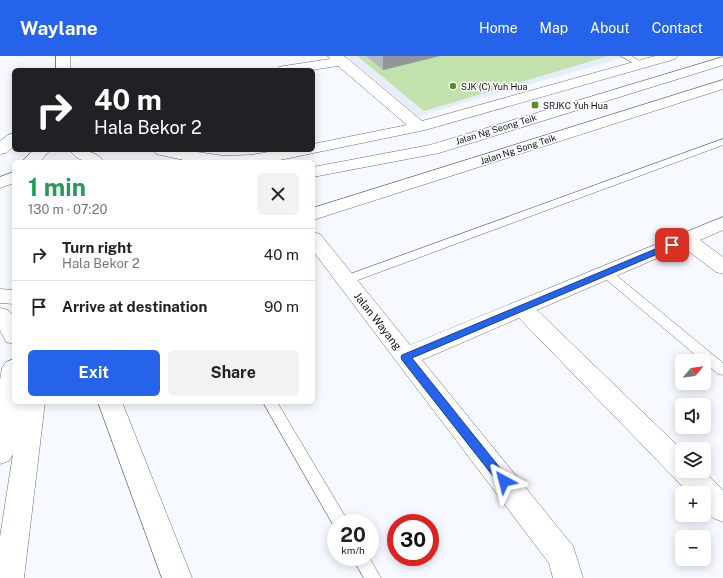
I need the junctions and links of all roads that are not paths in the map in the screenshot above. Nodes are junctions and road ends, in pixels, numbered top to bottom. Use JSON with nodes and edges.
{"nodes":[{"id":1,"x":63,"y":56,"type":"edge"},
{"id":2,"x":625,"y":56,"type":"edge"},
{"id":3,"x":670,"y":56,"type":"edge"},
{"id":4,"x":338,"y":59,"type":"edge"},
{"id":5,"x":723,"y":61,"type":"edge"},
{"id":6,"x":641,"y":64,"type":"junction"},
{"id":7,"x":704,"y":66,"type":"junction"},
{"id":8,"x":63,"y":68,"type":"edge"},
{"id":9,"x":294,"y":68,"type":"edge"},
{"id":10,"x":723,"y":76,"type":"edge"},
{"id":11,"x":723,"y":84,"type":"edge"},
{"id":12,"x":419,"y":127,"type":"junction"},
{"id":13,"x":12,"y":140,"type":"edge"},
{"id":14,"x":723,"y":142,"type":"edge"},
{"id":15,"x":0,"y":149,"type":"edge"},
{"id":16,"x":315,"y":149,"type":"edge"},
{"id":17,"x":40,"y":152,"type":"edge"},
{"id":18,"x":79,"y":152,"type":"edge"},
{"id":19,"x":171,"y":152,"type":"edge"},
{"id":20,"x":295,"y":152,"type":"edge"},
{"id":21,"x":32,"y":160,"type":"edge"},
{"id":22,"x":92,"y":160,"type":"edge"},
{"id":23,"x":209,"y":160,"type":"edge"},
{"id":24,"x":249,"y":160,"type":"edge"},
{"id":25,"x":315,"y":172,"type":"edge"},
{"id":26,"x":315,"y":213,"type":"edge"},
{"id":27,"x":723,"y":223,"type":"edge"},
{"id":28,"x":685,"y":239,"type":"junction"},
{"id":29,"x":315,"y":241,"type":"edge"},
{"id":30,"x":723,"y":267,"type":"edge"},
{"id":31,"x":606,"y":273,"type":"junction"},
{"id":32,"x":346,"y":280,"type":"junction"},
{"id":33,"x":0,"y":296,"type":"edge"},
{"id":34,"x":12,"y":297,"type":"edge"},
{"id":35,"x":522,"y":308,"type":"junction"},
{"id":36,"x":0,"y":316,"type":"edge"},
{"id":37,"x":12,"y":332,"type":"edge"},
{"id":38,"x":406,"y":357,"type":"junction"},
{"id":39,"x":723,"y":370,"type":"edge"},
{"id":40,"x":12,"y":380,"type":"edge"},
{"id":41,"x":33,"y":404,"type":"edge"},
{"id":42,"x":111,"y":404,"type":"edge"},
{"id":43,"x":271,"y":404,"type":"edge"},
{"id":44,"x":0,"y":453,"type":"edge"},
{"id":45,"x":675,"y":461,"type":"edge"},
{"id":46,"x":692,"y":478,"type":"edge"},
{"id":47,"x":723,"y":509,"type":"edge"},
{"id":48,"x":336,"y":514,"type":"edge"},
{"id":49,"x":366,"y":566,"type":"edge"},
{"id":50,"x":10,"y":578,"type":"edge"},
{"id":51,"x":176,"y":578,"type":"edge"},
{"id":52,"x":373,"y":578,"type":"edge"},
{"id":53,"x":568,"y":578,"type":"edge"}],
"edges":[{"from":1,"to":8,"type":"street"},
{"from":2,"to":6,"type":"lane"},
{"from":3,"to":6,"type":"street","name":"Jalan Ng Seong Teik"},
{"from":4,"to":9,"type":"street"},
{"from":4,"to":12,"type":"street"},
{"from":5,"to":7,"type":"street","name":"Jalan Ng Seong Teik"},
{"from":6,"to":12,"type":"street","name":"Jalan Ng Seong Teik"},
{"from":7,"to":10,"type":"street"},
{"from":7,"to":25,"type":"street","name":"Jalan Ng Seong Teik"},
{"from":11,"to":26,"type":"street","name":"Jalan Ng Song Teik"},
{"from":12,"to":16,"type":"street","name":"Jalan Ng Seong Teik"},
{"from":13,"to":15,"type":"street"},
{"from":14,"to":32,"type":"lane"},
{"from":17,"to":21,"type":"street"},
{"from":18,"to":22,"type":"street"},
{"from":19,"to":23,"type":"street"},
{"from":20,"to":24,"type":"street"},
{"from":27,"to":28,"type":"street"},
{"from":28,"to":30,"type":"street"},
{"from":28,"to":31,"type":"street"},
{"from":29,"to":32,"type":"street","name":"Jalan Wayang"},
{"from":31,"to":35,"type":"street"},
{"from":31,"to":39,"type":"lane"},
{"from":32,"to":38,"type":"street","name":"Jalan Wayang"},
{"from":33,"to":34,"type":"street"},
{"from":35,"to":38,"type":"street"},
{"from":35,"to":45,"type":"street"},
{"from":36,"to":37,"type":"street"},
{"from":38,"to":53,"type":"street","name":"Jalan Wayang"},
{"from":40,"to":44,"type":"street"},
{"from":41,"to":50,"type":"street"},
{"from":42,"to":51,"type":"street"},
{"from":43,"to":48,"type":"lane"},
{"from":46,"to":47,"type":"street"},
{"from":49,"to":52,"type":"lane"}]}
